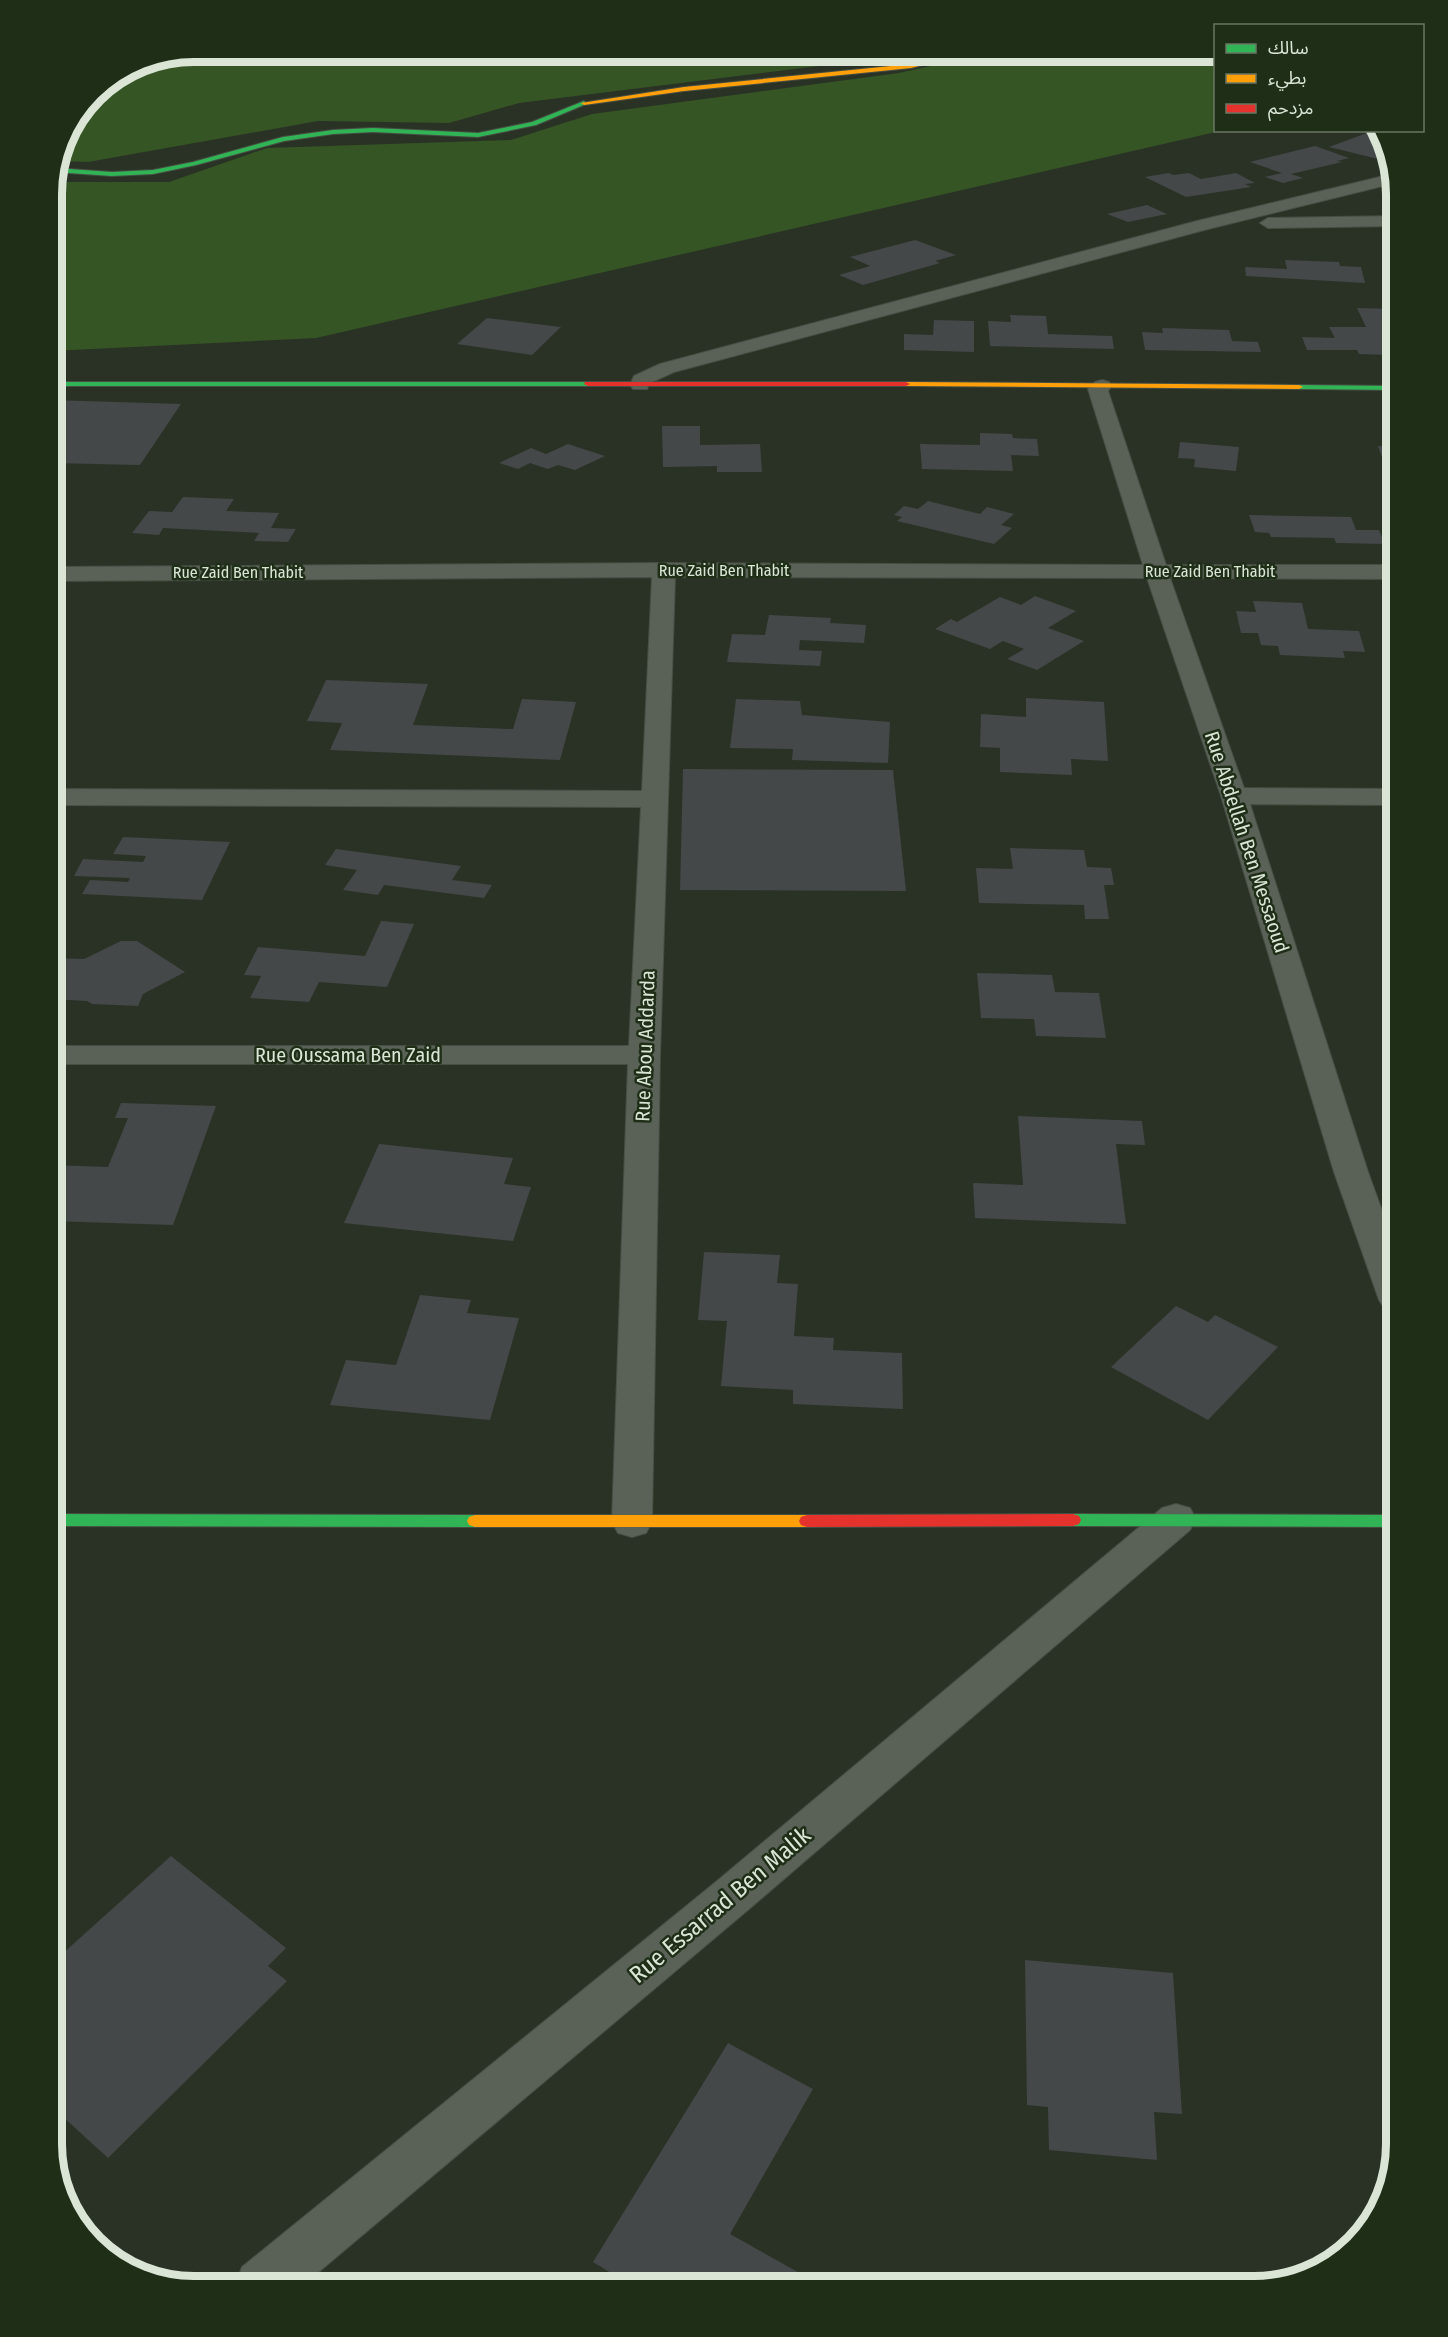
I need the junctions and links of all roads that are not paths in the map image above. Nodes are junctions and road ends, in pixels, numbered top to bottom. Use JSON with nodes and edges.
{"nodes":[{"id":1,"x":928,"y":62,"type":"edge"},
{"id":2,"x":64,"y":171,"type":"edge"},
{"id":3,"x":1385,"y":180,"type":"edge"},
{"id":4,"x":1386,"y":221,"type":"edge"},
{"id":5,"x":1203,"y":225,"type":"junction"},
{"id":6,"x":62,"y":384,"type":"edge"},
{"id":7,"x":640,"y":385,"type":"junction"},
{"id":8,"x":1101,"y":386,"type":"junction"},
{"id":9,"x":1386,"y":388,"type":"edge"},
{"id":10,"x":664,"y":570,"type":"junction"},
{"id":11,"x":1156,"y":570,"type":"junction"},
{"id":12,"x":1386,"y":572,"type":"edge"},
{"id":13,"x":62,"y":574,"type":"edge"},
{"id":14,"x":1234,"y":796,"type":"junction"},
{"id":15,"x":62,"y":797,"type":"edge"},
{"id":16,"x":1386,"y":797,"type":"edge"},
{"id":17,"x":656,"y":799,"type":"junction"},
{"id":18,"x":62,"y":1055,"type":"edge"},
{"id":19,"x":644,"y":1055,"type":"junction"},
{"id":20,"x":1386,"y":1269,"type":"edge"},
{"id":21,"x":1176,"y":1519,"type":"junction"},
{"id":22,"x":62,"y":1520,"type":"edge"},
{"id":23,"x":1386,"y":1521,"type":"edge"},
{"id":24,"x":632,"y":1522,"type":"junction"},
{"id":25,"x":274,"y":2275,"type":"edge"}],
"edges":[{"from":1,"to":2,"type":"street"},
{"from":3,"to":5,"type":"street"},
{"from":4,"to":5,"type":"street"},
{"from":5,"to":7,"type":"street"},
{"from":6,"to":7,"type":"street"},
{"from":7,"to":8,"type":"street"},
{"from":8,"to":9,"type":"street"},
{"from":8,"to":11,"type":"street","name":"Rue Abdellah Ben Messaoud"},
{"from":10,"to":11,"type":"street","name":"Rue Zaid Ben Thabit"},
{"from":10,"to":13,"type":"street","name":"Rue Zaid Ben Thabit"},
{"from":10,"to":17,"type":"street","name":"Rue Abou Addarda"},
{"from":11,"to":12,"type":"street","name":"Rue Zaid Ben Thabit"},
{"from":11,"to":14,"type":"street","name":"Rue Abdellah Ben Messaoud"},
{"from":14,"to":16,"type":"street"},
{"from":14,"to":20,"type":"street","name":"Rue Abdellah Ben Messaoud"},
{"from":15,"to":17,"type":"street"},
{"from":17,"to":19,"type":"street","name":"Rue Abou Addarda"},
{"from":18,"to":19,"type":"street","name":"Rue Oussama Ben Zaid"},
{"from":19,"to":24,"type":"street","name":"Rue Abou Addarda"},
{"from":21,"to":23,"type":"street"},
{"from":21,"to":24,"type":"street"},
{"from":21,"to":25,"type":"street","name":"Rue Essarrad Ben Malik"},
{"from":22,"to":24,"type":"street"}]}
